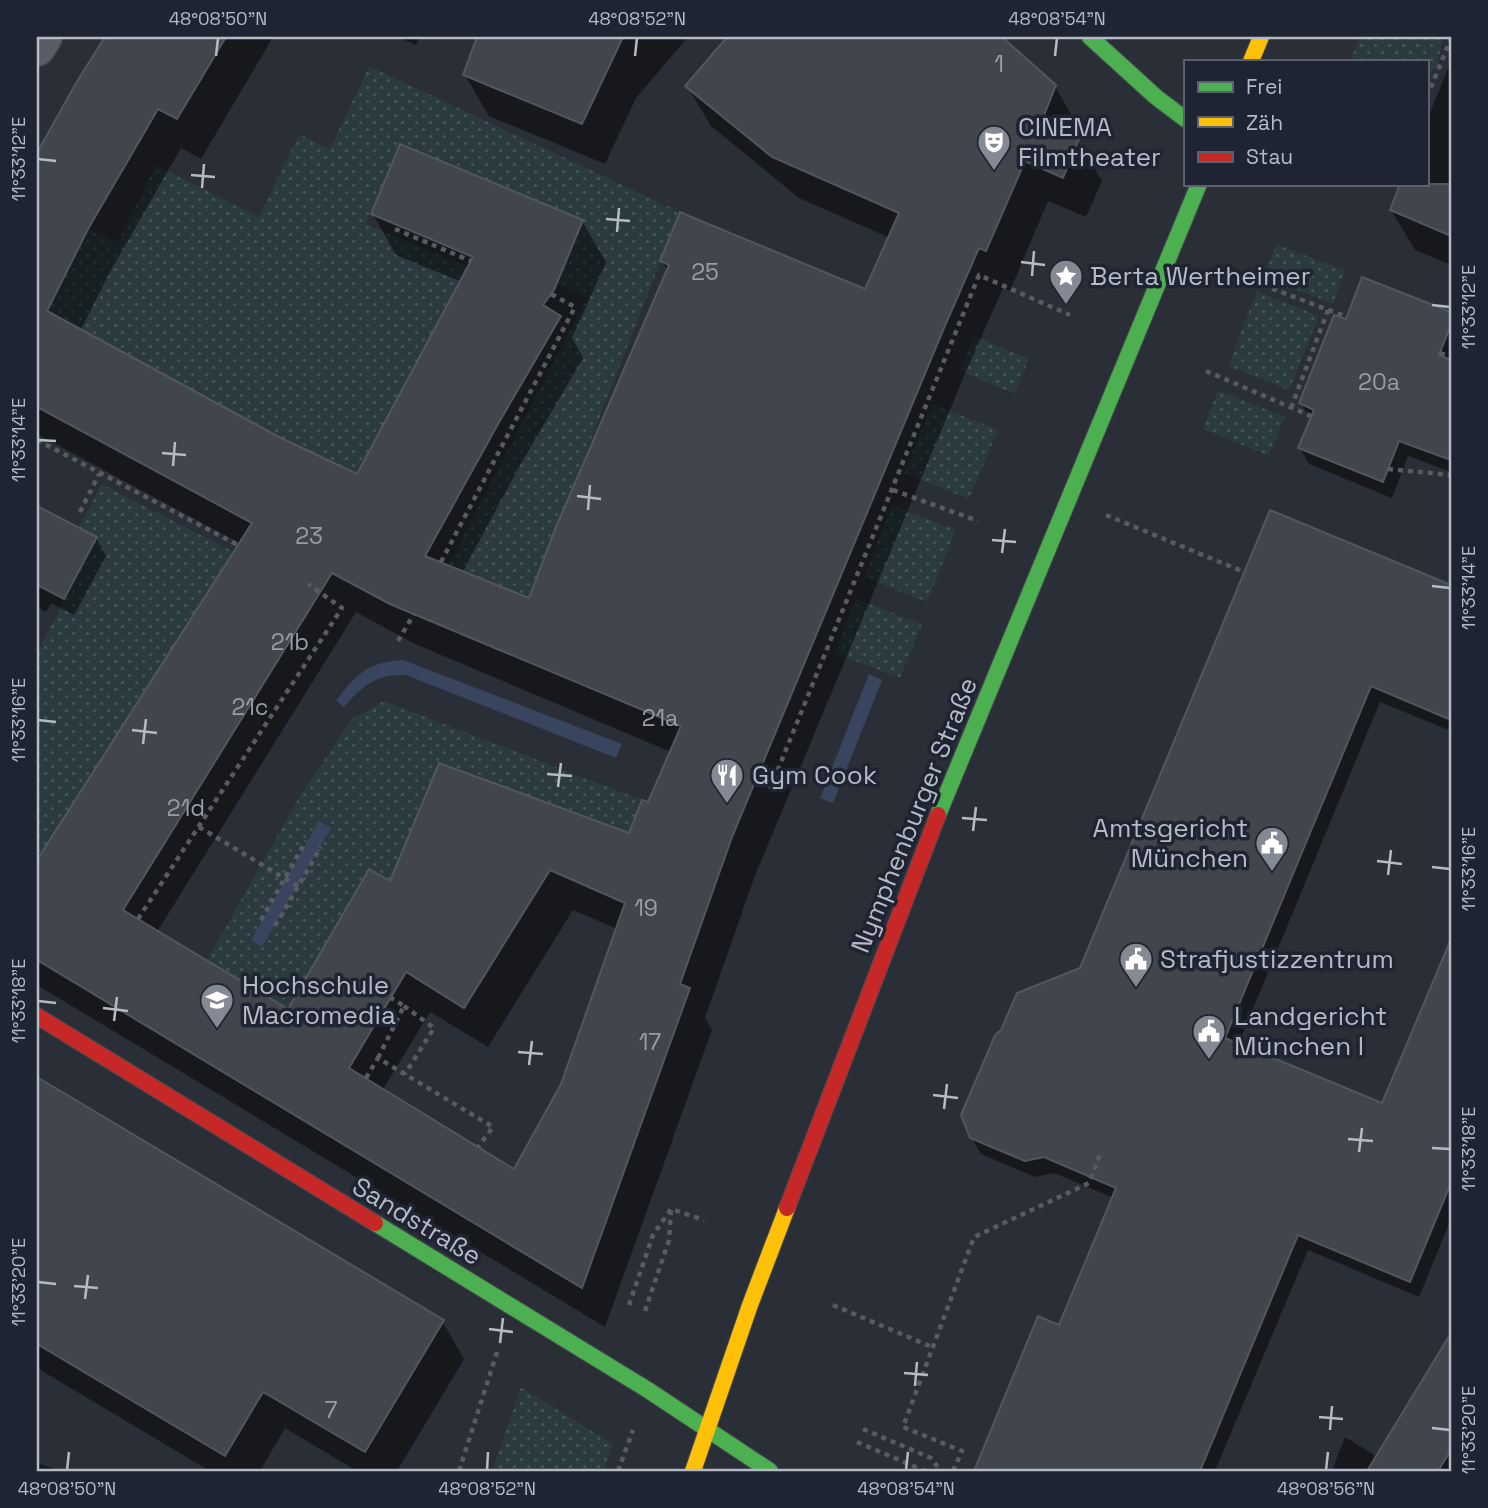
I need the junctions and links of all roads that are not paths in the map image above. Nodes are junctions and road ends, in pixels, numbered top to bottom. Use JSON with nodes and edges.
{"nodes":[{"id":1,"x":44,"y":37,"type":"edge"},
{"id":2,"x":1090,"y":37,"type":"edge"},
{"id":3,"x":1261,"y":37,"type":"edge"},
{"id":4,"x":37,"y":48,"type":"edge"},
{"id":5,"x":1251,"y":60,"type":"edge"},
{"id":6,"x":1184,"y":118,"type":"edge"},
{"id":7,"x":1198,"y":186,"type":"edge"},
{"id":8,"x":37,"y":1016,"type":"edge"},
{"id":9,"x":707,"y":1430,"type":"junction"},
{"id":10,"x":693,"y":1471,"type":"edge"},
{"id":11,"x":770,"y":1471,"type":"edge"}],
"edges":[{"from":1,"to":4,"type":"street"},
{"from":2,"to":6,"type":"main road"},
{"from":3,"to":5,"type":"main road"},
{"from":7,"to":9,"type":"main road","name":"Nymphenburger Straße"},
{"from":8,"to":9,"type":"main road","name":"Sandstraße"},
{"from":9,"to":10,"type":"main road","name":"Nymphenburger Straße"},
{"from":9,"to":11,"type":"main road","name":"Sandstraße"}]}
